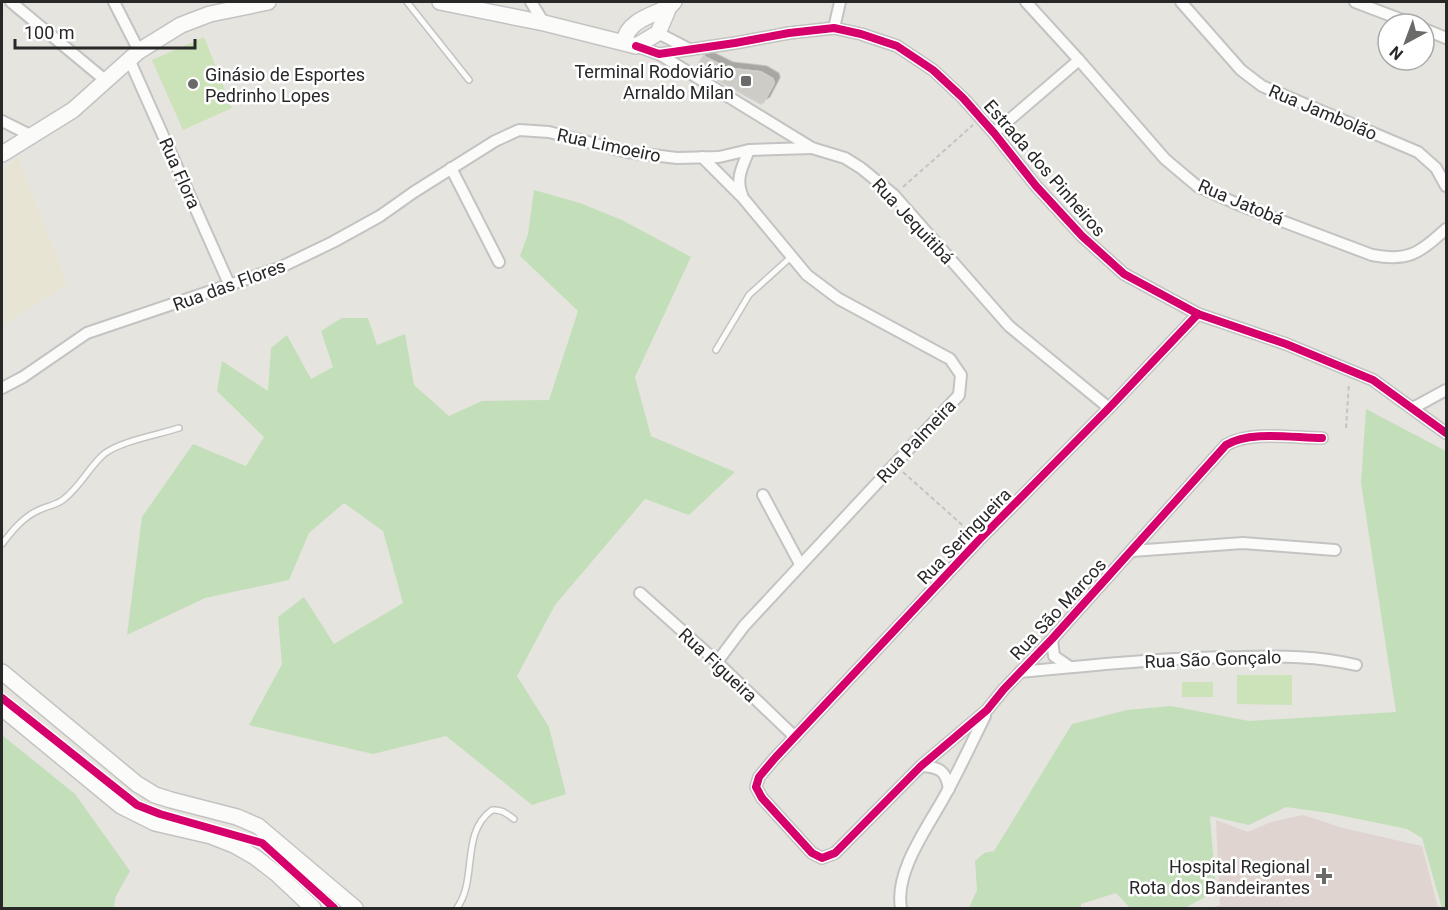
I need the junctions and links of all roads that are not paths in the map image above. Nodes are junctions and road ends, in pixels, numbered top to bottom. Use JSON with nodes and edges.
{"nodes":[{"id":1,"x":11,"y":2,"type":"edge"},
{"id":2,"x":114,"y":2,"type":"edge"},
{"id":3,"x":268,"y":2,"type":"edge"},
{"id":4,"x":407,"y":2,"type":"edge"},
{"id":5,"x":440,"y":2,"type":"edge"},
{"id":6,"x":531,"y":2,"type":"edge"},
{"id":7,"x":840,"y":2,"type":"edge"},
{"id":8,"x":1026,"y":2,"type":"edge"},
{"id":9,"x":1181,"y":2,"type":"edge"},
{"id":10,"x":1355,"y":2,"type":"edge"},
{"id":11,"x":672,"y":4,"type":"edge"},
{"id":12,"x":239,"y":5,"type":"edge"},
{"id":13,"x":1381,"y":12,"type":"edge"},
{"id":14,"x":544,"y":22,"type":"junction"},
{"id":15,"x":632,"y":25,"type":"junction"},
{"id":16,"x":834,"y":28,"type":"junction"},
{"id":17,"x":658,"y":33,"type":"junction"},
{"id":18,"x":602,"y":37,"type":"junction"},
{"id":19,"x":630,"y":44,"type":"junction"},
{"id":20,"x":689,"y":49,"type":"junction"},
{"id":21,"x":659,"y":54,"type":"junction"},
{"id":22,"x":134,"y":55,"type":"junction"},
{"id":23,"x":1079,"y":60,"type":"junction"},
{"id":24,"x":105,"y":80,"type":"junction"},
{"id":25,"x":469,"y":80,"type":"dead end"},
{"id":26,"x":2,"y":121,"type":"edge"},
{"id":27,"x":994,"y":133,"type":"junction"},
{"id":28,"x":30,"y":135,"type":"junction"},
{"id":29,"x":812,"y":148,"type":"junction"},
{"id":30,"x":749,"y":150,"type":"junction"},
{"id":31,"x":2,"y":154,"type":"edge"},
{"id":32,"x":702,"y":158,"type":"junction"},
{"id":33,"x":451,"y":168,"type":"junction"},
{"id":34,"x":1446,"y":186,"type":"edge"},
{"id":35,"x":743,"y":198,"type":"junction"},
{"id":36,"x":1446,"y":229,"type":"edge"},
{"id":37,"x":791,"y":257,"type":"junction"},
{"id":38,"x":499,"y":262,"type":"dead end"},
{"id":39,"x":230,"y":286,"type":"junction"},
{"id":40,"x":1198,"y":314,"type":"junction"},
{"id":41,"x":716,"y":350,"type":"dead end"},
{"id":42,"x":2,"y":388,"type":"edge"},
{"id":43,"x":1446,"y":390,"type":"edge"},
{"id":44,"x":1109,"y":408,"type":"junction"},
{"id":45,"x":1413,"y":408,"type":"junction"},
{"id":46,"x":178,"y":428,"type":"dead end"},
{"id":47,"x":1446,"y":433,"type":"edge"},
{"id":48,"x":1322,"y":438,"type":"dead end"},
{"id":49,"x":764,"y":495,"type":"dead end"},
{"id":50,"x":2,"y":544,"type":"edge"},
{"id":51,"x":1335,"y":550,"type":"dead end"},
{"id":52,"x":1132,"y":551,"type":"junction"},
{"id":53,"x":800,"y":564,"type":"junction"},
{"id":54,"x":640,"y":593,"type":"dead end"},
{"id":55,"x":1052,"y":639,"type":"junction"},
{"id":56,"x":717,"y":662,"type":"junction"},
{"id":57,"x":1356,"y":664,"type":"dead end"},
{"id":58,"x":1070,"y":667,"type":"junction"},
{"id":59,"x":2,"y":672,"type":"edge"},
{"id":60,"x":1020,"y":672,"type":"junction"},
{"id":61,"x":2,"y":708,"type":"edge"},
{"id":62,"x":987,"y":710,"type":"junction"},
{"id":63,"x":795,"y":737,"type":"junction"},
{"id":64,"x":921,"y":766,"type":"junction"},
{"id":65,"x":949,"y":789,"type":"junction"},
{"id":66,"x":514,"y":819,"type":"dead end"},
{"id":67,"x":835,"y":853,"type":"joint"},
{"id":68,"x":313,"y":909,"type":"edge"},
{"id":69,"x":355,"y":909,"type":"edge"},
{"id":70,"x":457,"y":909,"type":"edge"},
{"id":71,"x":901,"y":909,"type":"edge"}],
"edges":[{"from":1,"to":24,"type":"street"},
{"from":2,"to":22,"type":"street","name":"Rua Flora"},
{"from":3,"to":12,"type":"main road"},
{"from":4,"to":25,"type":"lane"},
{"from":5,"to":14,"type":"main road","name":"Estrada dos Pinheiros"},
{"from":6,"to":14,"type":"street"},
{"from":7,"to":16,"type":"street"},
{"from":8,"to":23,"type":"street","name":"Rua Jatobá"},
{"from":9,"to":34,"type":"street","name":"Rua Jambolão"},
{"from":10,"to":13,"type":"street"},
{"from":11,"to":15,"type":"main road"},
{"from":11,"to":17,"type":"main road"},
{"from":12,"to":22,"type":"main road"},
{"from":14,"to":18,"type":"main road","name":"Estrada dos Pinheiros"},
{"from":15,"to":17,"type":"main road"},
{"from":15,"to":18,"type":"main road"},
{"from":15,"to":19,"type":"main road"},
{"from":16,"to":20,"type":"street","name":"Estrada dos Pinheiros"},
{"from":16,"to":27,"type":"street","name":"Estrada dos Pinheiros"},
{"from":17,"to":19,"type":"main road"},
{"from":17,"to":20,"type":"street"},
{"from":18,"to":19,"type":"main road","name":"Estrada dos Pinheiros"},
{"from":19,"to":21,"type":"street","name":"Estrada dos Pinheiros"},
{"from":20,"to":21,"type":"street","name":"Estrada dos Pinheiros"},
{"from":21,"to":29,"type":"street","name":"Rua Jequitibá"},
{"from":22,"to":24,"type":"main road"},
{"from":22,"to":39,"type":"street","name":"Rua Flora"},
{"from":23,"to":27,"type":"street"},
{"from":23,"to":36,"type":"street","name":"Rua Jatobá"},
{"from":24,"to":28,"type":"main road"},
{"from":26,"to":28,"type":"street"},
{"from":27,"to":40,"type":"street","name":"Estrada dos Pinheiros"},
{"from":28,"to":31,"type":"main road"},
{"from":29,"to":30,"type":"street","name":"Rua Limoeiro"},
{"from":29,"to":44,"type":"street","name":"Rua Jequitibá"},
{"from":30,"to":32,"type":"street","name":"Rua Limoeiro"},
{"from":30,"to":35,"type":"street"},
{"from":32,"to":33,"type":"street","name":"Rua Limoeiro"},
{"from":32,"to":35,"type":"street","name":"Rua Palmeira"},
{"from":33,"to":38,"type":"street"},
{"from":33,"to":39,"type":"street","name":"Rua das Flores"},
{"from":35,"to":37,"type":"street","name":"Rua Palmeira"},
{"from":37,"to":41,"type":"lane"},
{"from":37,"to":53,"type":"street","name":"Rua Palmeira"},
{"from":39,"to":42,"type":"street","name":"Rua das Flores"},
{"from":40,"to":44,"type":"street","name":"Rua Seringueira"},
{"from":40,"to":45,"type":"street","name":"Estrada dos Pinheiros"},
{"from":43,"to":45,"type":"street"},
{"from":44,"to":63,"type":"street","name":"Rua Seringueira"},
{"from":45,"to":47,"type":"street","name":"Estrada dos Pinheiros"},
{"from":46,"to":50,"type":"lane"},
{"from":48,"to":52,"type":"street","name":"Rua São Marcos"},
{"from":49,"to":53,"type":"street"},
{"from":51,"to":52,"type":"street"},
{"from":52,"to":55,"type":"street","name":"Rua São Marcos"},
{"from":53,"to":56,"type":"street","name":"Rua Palmeira"},
{"from":54,"to":56,"type":"street","name":"Rua Figueira"},
{"from":55,"to":58,"type":"street"},
{"from":55,"to":60,"type":"street","name":"Rua São Marcos"},
{"from":56,"to":63,"type":"street","name":"Rua Figueira"},
{"from":57,"to":58,"type":"street","name":"Rua São Gonçalo"},
{"from":58,"to":60,"type":"street","name":"Rua São Gonçalo"},
{"from":59,"to":69,"type":"main road"},
{"from":60,"to":62,"type":"street","name":"Rua São Marcos"},
{"from":61,"to":68,"type":"main road"},
{"from":62,"to":64,"type":"street","name":"Rua São Marcos"},
{"from":62,"to":65,"type":"street"},
{"from":63,"to":67,"type":"street","name":"Rua Seringueira"},
{"from":64,"to":65,"type":"street"},
{"from":64,"to":67,"type":"street","name":"Rua São Marcos"},
{"from":65,"to":71,"type":"street"},
{"from":66,"to":70,"type":"lane"}]}
